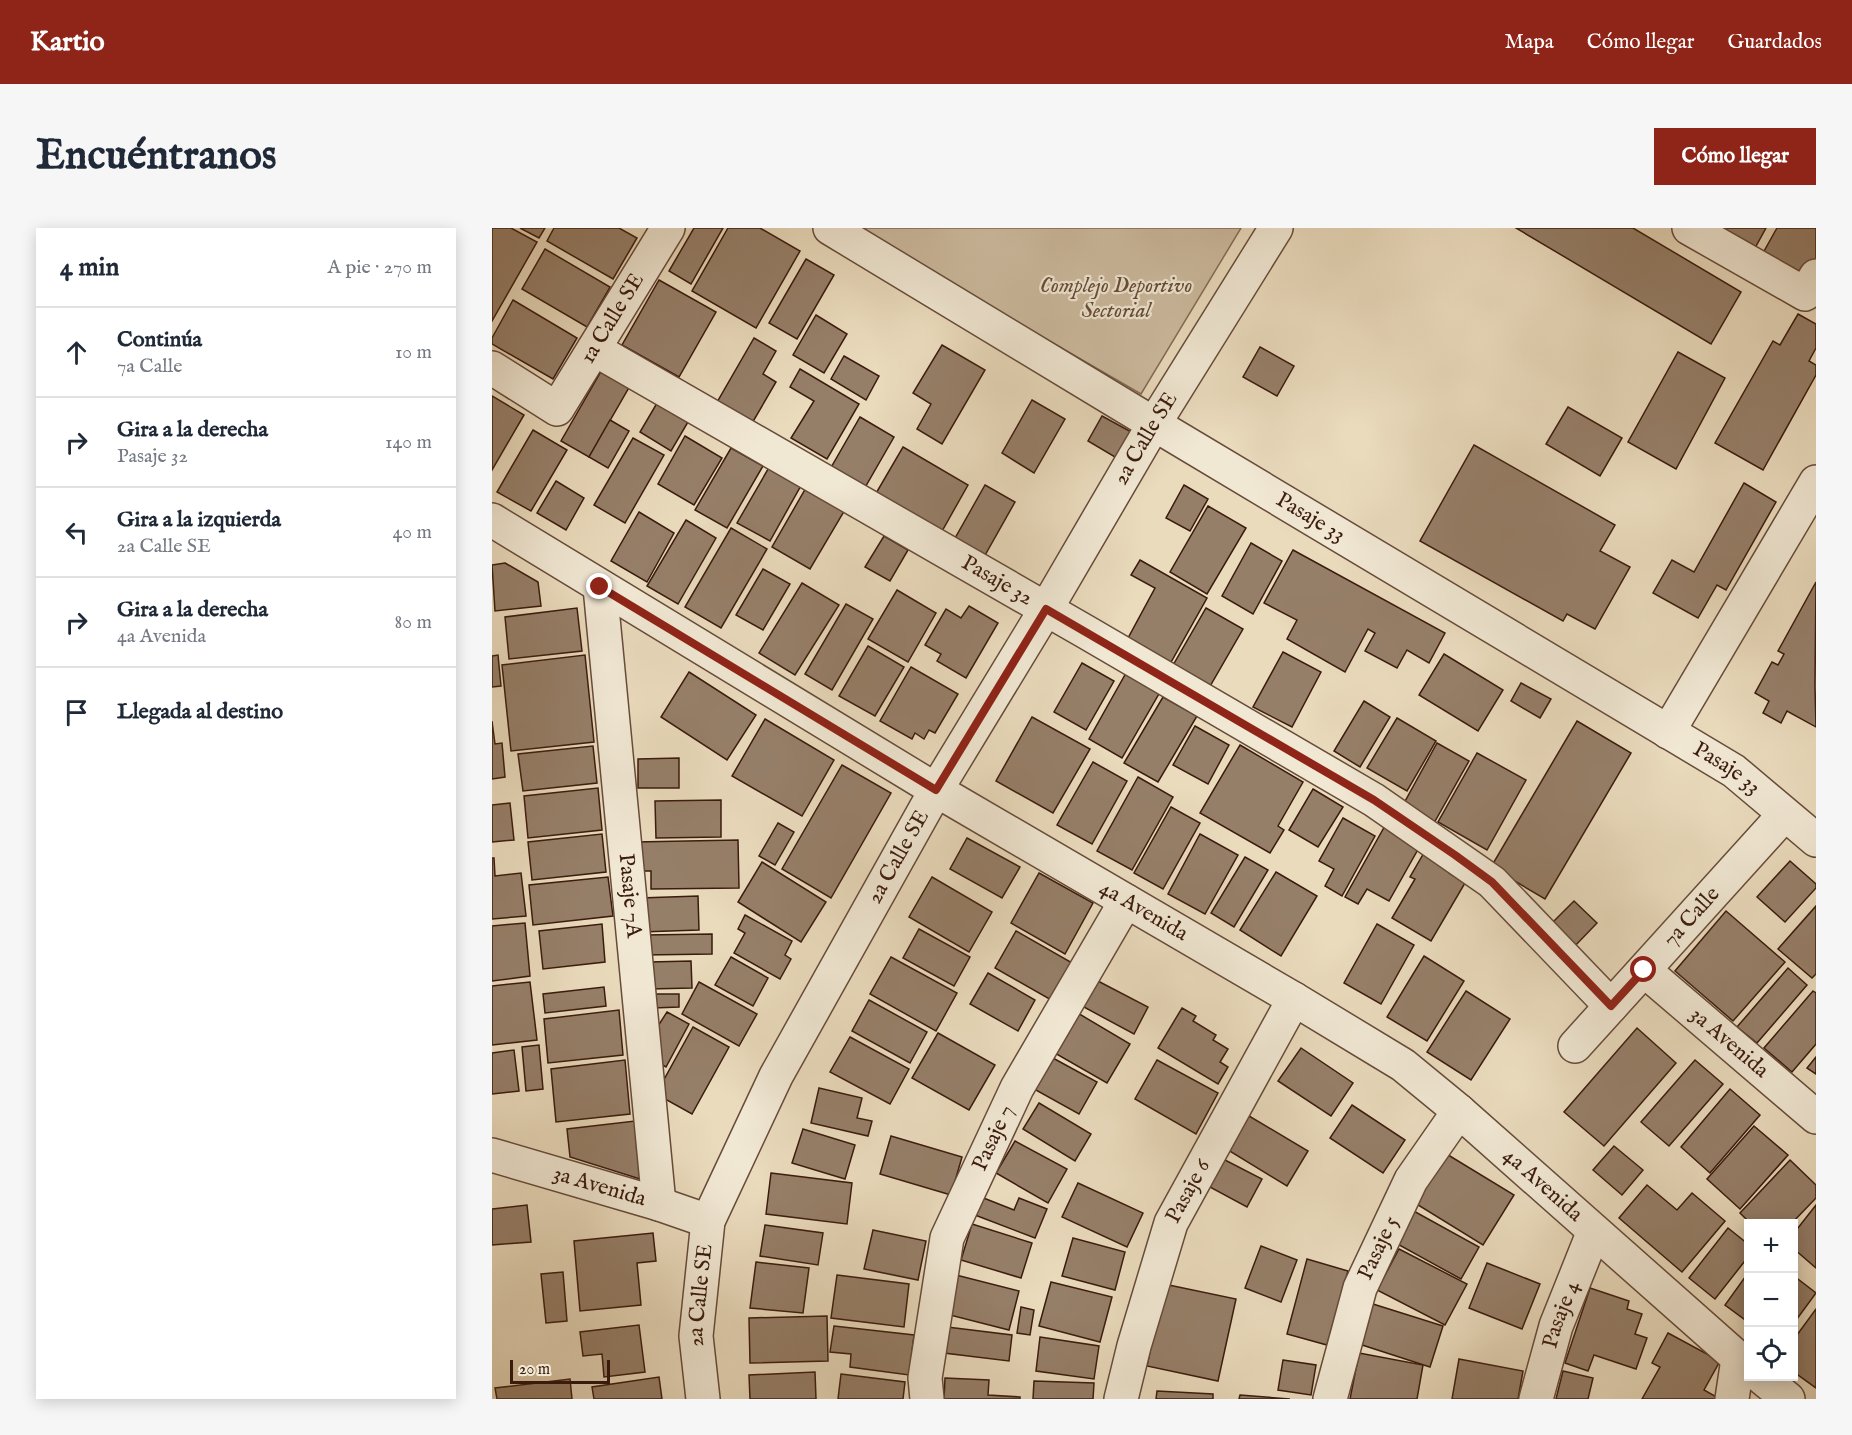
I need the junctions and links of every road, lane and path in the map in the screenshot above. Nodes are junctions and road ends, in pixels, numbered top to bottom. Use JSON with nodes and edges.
{"nodes":[{"id":1,"x":668,"y":228,"type":"edge"},
{"id":2,"x":830,"y":228,"type":"edge"},
{"id":3,"x":1276,"y":228,"type":"edge"},
{"id":4,"x":1689,"y":228,"type":"edge"},
{"id":5,"x":1816,"y":276,"type":"edge"},
{"id":6,"x":594,"y":349,"type":"junction"},
{"id":7,"x":492,"y":368,"type":"edge"},
{"id":8,"x":1154,"y":424,"type":"junction"},
{"id":9,"x":1816,"y":482,"type":"edge"},
{"id":10,"x":492,"y":520,"type":"edge"},
{"id":11,"x":600,"y":587,"type":"junction"},
{"id":12,"x":1046,"y":609,"type":"junction"},
{"id":13,"x":1668,"y":732,"type":"junction"},
{"id":14,"x":936,"y":790,"type":"junction"},
{"id":15,"x":1784,"y":815,"type":"junction"},
{"id":16,"x":1816,"y":840,"type":"edge"},
{"id":17,"x":1126,"y":901,"type":"junction"},
{"id":18,"x":1644,"y":970,"type":"junction"},
{"id":19,"x":1294,"y":999,"type":"junction"},
{"id":20,"x":1611,"y":1006,"type":"junction"},
{"id":21,"x":1575,"y":1046,"type":"dead end"},
{"id":22,"x":1459,"y":1111,"type":"junction"},
{"id":23,"x":1816,"y":1117,"type":"edge"},
{"id":24,"x":492,"y":1155,"type":"edge"},
{"id":25,"x":659,"y":1204,"type":"junction"},
{"id":26,"x":708,"y":1221,"type":"junction"},
{"id":27,"x":1594,"y":1231,"type":"junction"},
{"id":28,"x":1744,"y":1363,"type":"edge"},
{"id":29,"x":1744,"y":1376,"type":"edge"},
{"id":30,"x":1766,"y":1381,"type":"edge"},
{"id":31,"x":703,"y":1399,"type":"edge"},
{"id":32,"x":927,"y":1399,"type":"edge"},
{"id":33,"x":1121,"y":1399,"type":"edge"},
{"id":34,"x":1330,"y":1399,"type":"edge"},
{"id":35,"x":1536,"y":1399,"type":"edge"},
{"id":36,"x":1732,"y":1399,"type":"edge"},
{"id":37,"x":1788,"y":1399,"type":"edge"}],
"edges":[{"from":1,"to":6,"type":"street","name":"1a Calle SE"},
{"from":2,"to":8,"type":"street","name":"Pasaje 33"},
{"from":3,"to":8,"type":"street","name":"2a Calle SE"},
{"from":4,"to":5,"type":"street"},
{"from":6,"to":7,"type":"street","name":"1a Calle SE"},
{"from":6,"to":12,"type":"street","name":"Pasaje 32"},
{"from":8,"to":12,"type":"street","name":"2a Calle SE"},
{"from":8,"to":13,"type":"street","name":"Pasaje 33"},
{"from":9,"to":13,"type":"street"},
{"from":10,"to":11,"type":"street","name":"4a Avenida"},
{"from":11,"to":14,"type":"street","name":"4a Avenida"},
{"from":11,"to":25,"type":"street","name":"Pasaje 7A"},
{"from":12,"to":14,"type":"street","name":"2a Calle SE"},
{"from":12,"to":20,"type":"street","name":"Pasaje 32"},
{"from":13,"to":15,"type":"street","name":"Pasaje 33"},
{"from":14,"to":17,"type":"street","name":"4a Avenida"},
{"from":14,"to":26,"type":"street","name":"2a Calle SE"},
{"from":15,"to":16,"type":"street"},
{"from":15,"to":18,"type":"street","name":"7a Calle"},
{"from":17,"to":19,"type":"street","name":"4a Avenida"},
{"from":17,"to":32,"type":"street","name":"Pasaje 7"},
{"from":18,"to":20,"type":"street","name":"7a Calle"},
{"from":18,"to":23,"type":"street","name":"3a Avenida"},
{"from":19,"to":22,"type":"street","name":"4a Avenida"},
{"from":19,"to":33,"type":"street","name":"Pasaje 6"},
{"from":20,"to":21,"type":"street","name":"7a Calle"},
{"from":22,"to":27,"type":"street","name":"4a Avenida"},
{"from":22,"to":34,"type":"street","name":"Pasaje 5"},
{"from":24,"to":25,"type":"street","name":"3a Avenida"},
{"from":25,"to":26,"type":"street","name":"3a Avenida"},
{"from":26,"to":31,"type":"street","name":"2a Calle SE"},
{"from":27,"to":28,"type":"street","name":"4a Avenida"},
{"from":27,"to":35,"type":"street","name":"Pasaje 4"},
{"from":29,"to":36,"type":"street"},
{"from":30,"to":37,"type":"street","name":"4a Avenida"}]}
